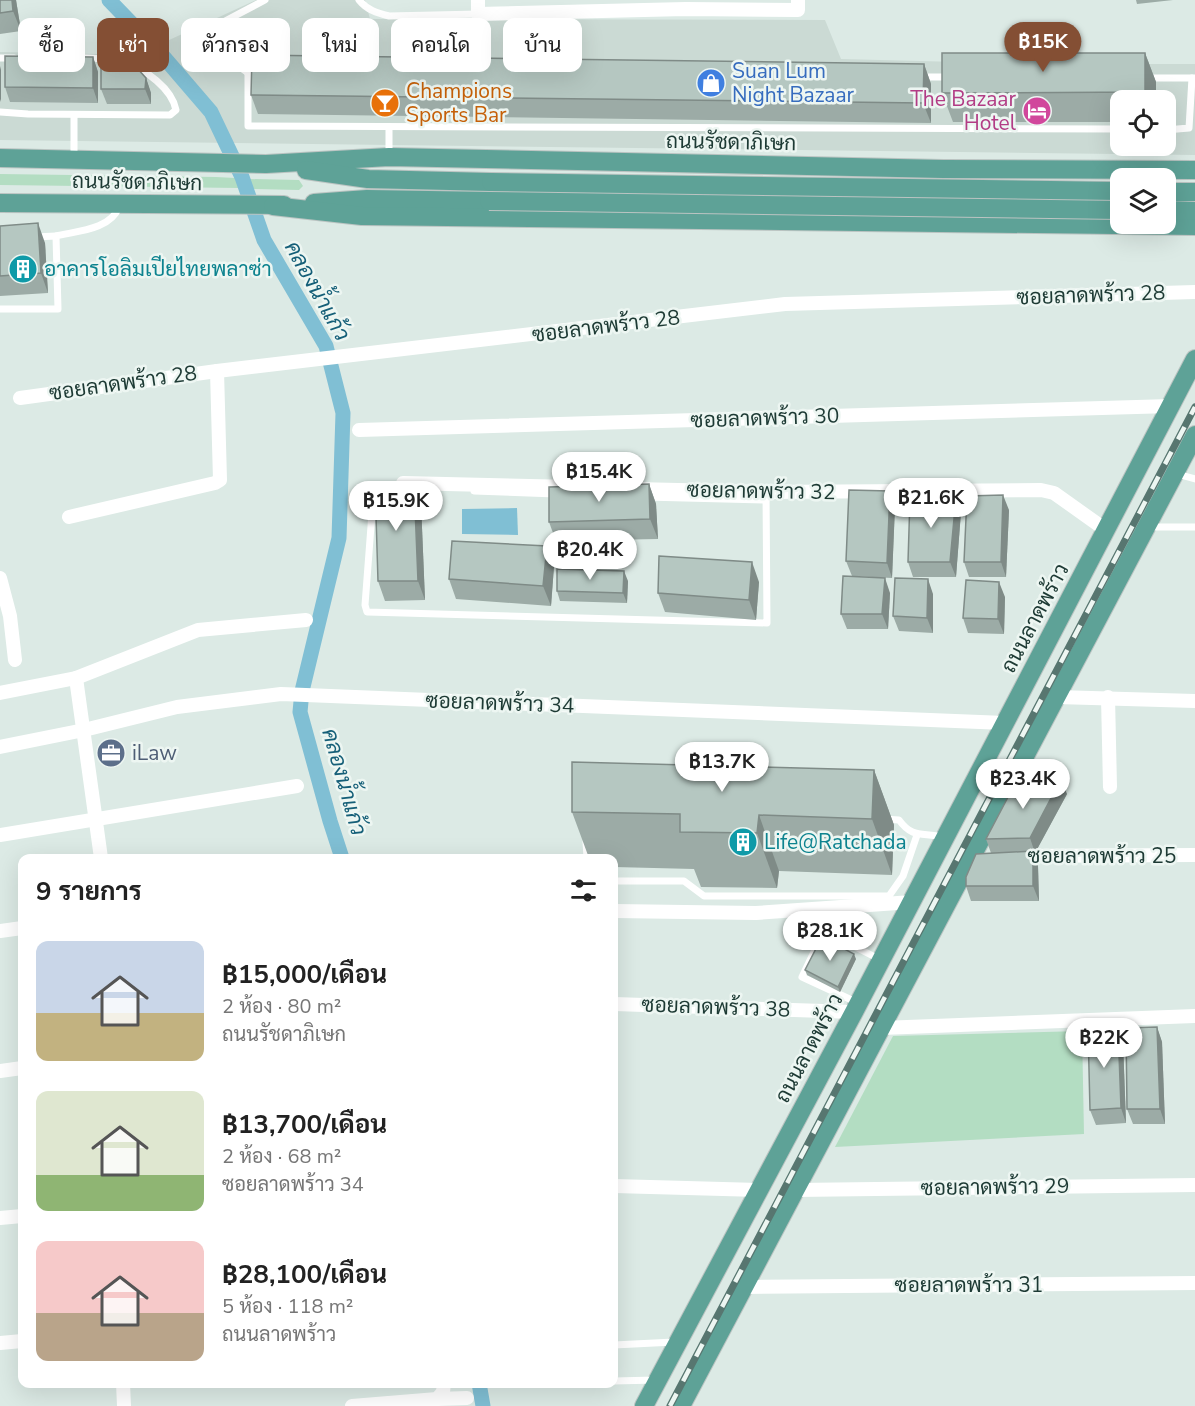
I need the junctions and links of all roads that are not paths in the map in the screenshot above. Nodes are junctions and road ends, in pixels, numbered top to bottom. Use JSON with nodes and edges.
{"nodes":[{"id":1,"x":266,"y":0,"type":"edge"},
{"id":2,"x":359,"y":0,"type":"edge"},
{"id":3,"x":798,"y":0,"type":"edge"},
{"id":4,"x":686,"y":5,"type":"edge"},
{"id":5,"x":478,"y":7,"type":"edge"},
{"id":6,"x":0,"y":58,"type":"edge"},
{"id":7,"x":18,"y":58,"type":"edge"},
{"id":8,"x":85,"y":58,"type":"edge"},
{"id":9,"x":248,"y":73,"type":"junction"},
{"id":10,"x":273,"y":73,"type":"edge"},
{"id":11,"x":918,"y":77,"type":"edge"},
{"id":12,"x":953,"y":77,"type":"edge"},
{"id":13,"x":1144,"y":78,"type":"edge"},
{"id":14,"x":1194,"y":78,"type":"edge"},
{"id":15,"x":0,"y":112,"type":"edge"},
{"id":16,"x":74,"y":115,"type":"junction"},
{"id":17,"x":1192,"y":125,"type":"edge"},
{"id":18,"x":389,"y":127,"type":"junction"},
{"id":19,"x":1110,"y":129,"type":"edge"},
{"id":20,"x":1176,"y":130,"type":"edge"},
{"id":21,"x":388,"y":157,"type":"junction"},
{"id":22,"x":0,"y":158,"type":"edge"},
{"id":23,"x":74,"y":160,"type":"junction"},
{"id":24,"x":266,"y":164,"type":"junction"},
{"id":25,"x":847,"y":167,"type":"junction"},
{"id":26,"x":998,"y":170,"type":"junction"},
{"id":27,"x":1195,"y":170,"type":"edge"},
{"id":28,"x":1110,"y":191,"type":"edge"},
{"id":29,"x":1176,"y":192,"type":"edge"},
{"id":30,"x":1195,"y":192,"type":"edge"},
{"id":31,"x":0,"y":203,"type":"edge"},
{"id":32,"x":120,"y":204,"type":"junction"},
{"id":33,"x":266,"y":206,"type":"junction"},
{"id":34,"x":1110,"y":210,"type":"edge"},
{"id":35,"x":1176,"y":210,"type":"edge"},
{"id":36,"x":1195,"y":211,"type":"edge"},
{"id":37,"x":846,"y":221,"type":"junction"},
{"id":38,"x":998,"y":223,"type":"junction"},
{"id":39,"x":1195,"y":226,"type":"edge"},
{"id":40,"x":56,"y":236,"type":"junction"},
{"id":41,"x":24,"y":237,"type":"edge"},
{"id":42,"x":1195,"y":292,"type":"edge"},
{"id":43,"x":0,"y":309,"type":"edge"},
{"id":44,"x":1195,"y":359,"type":"edge"},
{"id":45,"x":217,"y":370,"type":"junction"},
{"id":46,"x":20,"y":398,"type":"dead end"},
{"id":47,"x":1171,"y":406,"type":"junction"},
{"id":48,"x":359,"y":430,"type":"dead end"},
{"id":49,"x":1195,"y":435,"type":"edge"},
{"id":50,"x":1175,"y":473,"type":"junction"},
{"id":51,"x":1195,"y":479,"type":"edge"},
{"id":52,"x":403,"y":483,"type":"edge"},
{"id":53,"x":590,"y":488,"type":"edge"},
{"id":54,"x":629,"y":492,"type":"edge"},
{"id":55,"x":574,"y":494,"type":"edge"},
{"id":56,"x":766,"y":496,"type":"junction"},
{"id":57,"x":69,"y":517,"type":"dead end"},
{"id":58,"x":1146,"y":526,"type":"junction"},
{"id":59,"x":1195,"y":527,"type":"edge"},
{"id":60,"x":1106,"y":530,"type":"junction"},
{"id":61,"x":0,"y":578,"type":"edge"},
{"id":62,"x":306,"y":620,"type":"dead end"},
{"id":63,"x":15,"y":660,"type":"dead end"},
{"id":64,"x":76,"y":678,"type":"junction"},
{"id":65,"x":0,"y":693,"type":"edge"},
{"id":66,"x":1057,"y":697,"type":"junction"},
{"id":67,"x":1108,"y":697,"type":"junction"},
{"id":68,"x":1195,"y":700,"type":"edge"},
{"id":69,"x":1005,"y":723,"type":"junction"},
{"id":70,"x":84,"y":730,"type":"junction"},
{"id":71,"x":0,"y":747,"type":"edge"},
{"id":72,"x":297,"y":786,"type":"dead end"},
{"id":73,"x":1110,"y":787,"type":"dead end"},
{"id":74,"x":875,"y":819,"type":"edge"},
{"id":75,"x":96,"y":820,"type":"junction"},
{"id":76,"x":917,"y":835,"type":"junction"},
{"id":77,"x":0,"y":836,"type":"edge"},
{"id":78,"x":586,"y":836,"type":"edge"},
{"id":79,"x":946,"y":837,"type":"junction"},
{"id":80,"x":100,"y":854,"type":"edge"},
{"id":81,"x":587,"y":854,"type":"edge"},
{"id":82,"x":1195,"y":855,"type":"edge"},
{"id":83,"x":1008,"y":856,"type":"edge"},
{"id":84,"x":618,"y":881,"type":"edge"},
{"id":85,"x":912,"y":902,"type":"junction"},
{"id":86,"x":618,"y":911,"type":"edge"},
{"id":87,"x":18,"y":929,"type":"edge"},
{"id":88,"x":0,"y":931,"type":"edge"},
{"id":89,"x":881,"y":960,"type":"junction"},
{"id":90,"x":618,"y":1004,"type":"edge"},
{"id":91,"x":856,"y":1007,"type":"junction"},
{"id":92,"x":1195,"y":1016,"type":"edge"},
{"id":93,"x":881,"y":1028,"type":"junction"},
{"id":94,"x":18,"y":1069,"type":"edge"},
{"id":95,"x":0,"y":1071,"type":"edge"},
{"id":96,"x":1195,"y":1185,"type":"edge"},
{"id":97,"x":618,"y":1186,"type":"edge"},
{"id":98,"x":759,"y":1190,"type":"junction"},
{"id":99,"x":795,"y":1190,"type":"junction"},
{"id":100,"x":18,"y":1216,"type":"edge"},
{"id":101,"x":0,"y":1218,"type":"edge"},
{"id":102,"x":1195,"y":1284,"type":"edge"},
{"id":103,"x":744,"y":1287,"type":"junction"},
{"id":104,"x":18,"y":1341,"type":"edge"},
{"id":105,"x":677,"y":1342,"type":"junction"},
{"id":106,"x":0,"y":1343,"type":"edge"},
{"id":107,"x":618,"y":1345,"type":"edge"},
{"id":108,"x":658,"y":1380,"type":"junction"},
{"id":109,"x":618,"y":1381,"type":"edge"},
{"id":110,"x":123,"y":1388,"type":"edge"},
{"id":111,"x":443,"y":1388,"type":"edge"},
{"id":112,"x":468,"y":1398,"type":"dead end"},
{"id":113,"x":436,"y":1399,"type":"junction"},
{"id":114,"x":124,"y":1406,"type":"edge"},
{"id":115,"x":352,"y":1406,"type":"edge"},
{"id":116,"x":644,"y":1406,"type":"edge"},
{"id":117,"x":681,"y":1406,"type":"edge"}],
"edges":[{"from":1,"to":9,"type":"lane"},
{"from":2,"to":5,"type":"lane"},
{"from":3,"to":4,"type":"street"},
{"from":4,"to":5,"type":"street"},
{"from":6,"to":7,"type":"lane"},
{"from":8,"to":16,"type":"lane"},
{"from":9,"to":10,"type":"lane"},
{"from":9,"to":18,"type":"lane"},
{"from":11,"to":12,"type":"lane"},
{"from":13,"to":14,"type":"lane"},
{"from":14,"to":17,"type":"lane"},
{"from":15,"to":16,"type":"lane"},
{"from":16,"to":23,"type":"lane"},
{"from":17,"to":20,"type":"lane"},
{"from":18,"to":19,"type":"lane"},
{"from":18,"to":21,"type":"lane"},
{"from":21,"to":24,"type":"main road","name":"ถนนรัชดาภิเษก"},
{"from":21,"to":25,"type":"main road","name":"ถนนรัชดาภิเษก"},
{"from":22,"to":23,"type":"main road","name":"ถนนรัชดาภิเษก"},
{"from":23,"to":24,"type":"main road","name":"ถนนรัชดาภิเษก"},
{"from":24,"to":28,"type":"main road","name":"ถนนรัชดาภิเษก","bridge":true},
{"from":25,"to":26,"type":"main road","name":"ถนนรัชดาภิเษก"},
{"from":25,"to":37,"type":"main road"},
{"from":26,"to":27,"type":"main road","name":"ถนนรัชดาภิเษก"},
{"from":26,"to":38,"type":"main road"},
{"from":29,"to":30,"type":"main road"},
{"from":31,"to":32,"type":"main road","name":"ถนนรัชดาภิเษก"},
{"from":32,"to":33,"type":"main road","name":"ถนนรัชดาภิเษก"},
{"from":32,"to":40,"type":"lane"},
{"from":33,"to":34,"type":"main road","name":"ถนนรัชดาภิเษก","bridge":true},
{"from":33,"to":37,"type":"main road","name":"ถนนรัชดาภิเษก"},
{"from":35,"to":36,"type":"main road"},
{"from":37,"to":38,"type":"main road","name":"ถนนรัชดาภิเษก"},
{"from":38,"to":39,"type":"main road","name":"ถนนรัชดาภิเษก"},
{"from":40,"to":41,"type":"lane"},
{"from":40,"to":43,"type":"lane"},
{"from":42,"to":45,"type":"street","name":"ซอยลาดพร้าว 28"},
{"from":44,"to":47,"type":"main road","name":"ถนนลาดพร้าว"},
{"from":45,"to":46,"type":"street","name":"ซอยลาดพร้าว 28"},
{"from":45,"to":57,"type":"street"},
{"from":47,"to":48,"type":"street","name":"ซอยลาดพร้าว 30"},
{"from":47,"to":60,"type":"main road","name":"ถนนลาดพร้าว"},
{"from":49,"to":50,"type":"main road"},
{"from":50,"to":51,"type":"lane"},
{"from":50,"to":58,"type":"main road"},
{"from":52,"to":53,"type":"street"},
{"from":54,"to":56,"type":"street","name":"ซอยลาดพร้าว 32"},
{"from":55,"to":56,"type":"lane"},
{"from":56,"to":60,"type":"street","name":"ซอยลาดพร้าว 32"},
{"from":58,"to":59,"type":"lane"},
{"from":58,"to":66,"type":"main road"},
{"from":60,"to":69,"type":"main road","name":"ถนนลาดพร้าว"},
{"from":61,"to":63,"type":"street"},
{"from":62,"to":64,"type":"street"},
{"from":64,"to":65,"type":"street"},
{"from":64,"to":70,"type":"street"},
{"from":66,"to":67,"type":"street"},
{"from":66,"to":93,"type":"main road"},
{"from":67,"to":68,"type":"street"},
{"from":67,"to":73,"type":"street"},
{"from":69,"to":70,"type":"street","name":"ซอยลาดพร้าว 34"},
{"from":69,"to":79,"type":"main road","name":"ถนนลาดพร้าว"},
{"from":70,"to":71,"type":"street","name":"ซอยลาดพร้าว 34"},
{"from":70,"to":75,"type":"street"},
{"from":72,"to":75,"type":"street"},
{"from":74,"to":76,"type":"lane"},
{"from":75,"to":77,"type":"street"},
{"from":75,"to":80,"type":"street"},
{"from":76,"to":79,"type":"lane"},
{"from":76,"to":84,"type":"lane"},
{"from":78,"to":81,"type":"lane"},
{"from":79,"to":85,"type":"main road","name":"ถนนลาดพร้าว"},
{"from":82,"to":83,"type":"street","name":"ซอยลาดพร้าว 25"},
{"from":85,"to":86,"type":"street"},
{"from":85,"to":89,"type":"main road","name":"ถนนลาดพร้าว"},
{"from":87,"to":88,"type":"street"},
{"from":89,"to":91,"type":"main road","name":"ถนนลาดพร้าว"},
{"from":89,"to":91,"type":"lane"},
{"from":90,"to":91,"type":"street","name":"ซอยลาดพร้าว 38"},
{"from":91,"to":98,"type":"main road","name":"ถนนลาดพร้าว"},
{"from":92,"to":93,"type":"street"},
{"from":93,"to":99,"type":"main road"},
{"from":94,"to":95,"type":"street"},
{"from":96,"to":99,"type":"street","name":"ซอยลาดพร้าว 29"},
{"from":97,"to":98,"type":"street"},
{"from":98,"to":105,"type":"main road","name":"ถนนลาดพร้าว"},
{"from":99,"to":103,"type":"main road"},
{"from":100,"to":101,"type":"street"},
{"from":102,"to":103,"type":"street","name":"ซอยลาดพร้าว 31"},
{"from":103,"to":117,"type":"main road"},
{"from":104,"to":106,"type":"street"},
{"from":105,"to":107,"type":"lane"},
{"from":105,"to":108,"type":"main road","name":"ถนนลาดพร้าว"},
{"from":108,"to":109,"type":"lane"},
{"from":108,"to":116,"type":"main road","name":"ถนนลาดพร้าว"},
{"from":110,"to":114,"type":"street"},
{"from":111,"to":113,"type":"street"},
{"from":112,"to":113,"type":"street"},
{"from":113,"to":115,"type":"street"}]}
